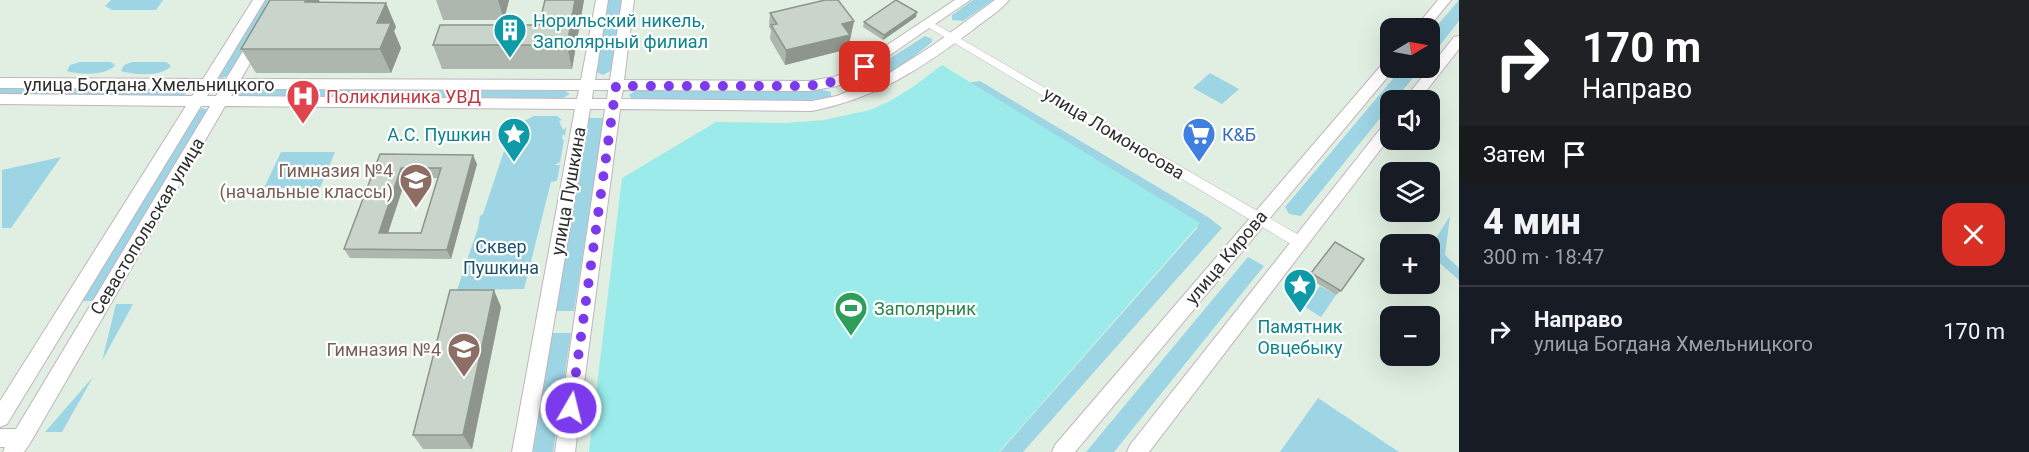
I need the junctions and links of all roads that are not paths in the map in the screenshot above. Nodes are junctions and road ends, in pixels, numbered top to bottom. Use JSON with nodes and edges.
{"nodes":[{"id":1,"x":259,"y":0,"type":"edge"},
{"id":2,"x":280,"y":0,"type":"edge"},
{"id":3,"x":602,"y":0,"type":"edge"},
{"id":4,"x":628,"y":0,"type":"edge"},
{"id":5,"x":964,"y":0,"type":"edge"},
{"id":6,"x":1003,"y":0,"type":"edge"},
{"id":7,"x":1445,"y":0,"type":"edge"},
{"id":8,"x":1430,"y":18,"type":"edge"},
{"id":9,"x":930,"y":24,"type":"junction"},
{"id":10,"x":952,"y":37,"type":"junction"},
{"id":11,"x":1459,"y":40,"type":"edge"},
{"id":12,"x":1380,"y":76,"type":"edge"},
{"id":13,"x":837,"y":81,"type":"junction"},
{"id":14,"x":0,"y":83,"type":"edge"},
{"id":15,"x":207,"y":84,"type":"junction"},
{"id":16,"x":230,"y":84,"type":"junction"},
{"id":17,"x":587,"y":86,"type":"junction"},
{"id":18,"x":616,"y":86,"type":"junction"},
{"id":19,"x":1419,"y":90,"type":"edge"},
{"id":20,"x":0,"y":99,"type":"edge"},
{"id":21,"x":850,"y":99,"type":"junction"},
{"id":22,"x":196,"y":101,"type":"junction"},
{"id":23,"x":220,"y":101,"type":"junction"},
{"id":24,"x":584,"y":104,"type":"junction"},
{"id":25,"x":613,"y":105,"type":"junction"},
{"id":26,"x":1380,"y":140,"type":"edge"},
{"id":27,"x":1259,"y":218,"type":"junction"},
{"id":28,"x":1299,"y":242,"type":"junction"},
{"id":29,"x":67,"y":310,"type":"junction"},
{"id":30,"x":96,"y":311,"type":"junction"},
{"id":31,"x":0,"y":418,"type":"edge"},
{"id":32,"x":0,"y":438,"type":"edge"},
{"id":33,"x":18,"y":445,"type":"edge"},
{"id":34,"x":522,"y":452,"type":"edge"},
{"id":35,"x":565,"y":452,"type":"edge"},
{"id":36,"x":1062,"y":452,"type":"edge"},
{"id":37,"x":1137,"y":452,"type":"edge"}],
"edges":[{"from":1,"to":15,"type":"street","name":"Севастопольская улица"},
{"from":2,"to":16,"type":"street","name":"Севастопольская улица"},
{"from":3,"to":17,"type":"street","name":"улица Пушкина"},
{"from":4,"to":18,"type":"street","name":"улица Пушкина"},
{"from":5,"to":9,"type":"street","name":"улица Богдана Хмельницкого"},
{"from":6,"to":10,"type":"street","name":"улица Богдана Хмельницкого"},
{"from":7,"to":8,"type":"street"},
{"from":9,"to":10,"type":"street","name":"улица Ломоносова"},
{"from":9,"to":13,"type":"street","name":"улица Богдана Хмельницкого"},
{"from":10,"to":21,"type":"street","name":"улица Богдана Хмельницкого"},
{"from":10,"to":27,"type":"street","name":"улица Ломоносова"},
{"from":11,"to":19,"type":"street"},
{"from":12,"to":27,"type":"street","name":"улица Кирова"},
{"from":13,"to":18,"type":"street","name":"улица Богдана Хмельницкого"},
{"from":13,"to":21,"type":"street"},
{"from":14,"to":15,"type":"street","name":"улица Богдана Хмельницкого"},
{"from":15,"to":16,"type":"street","name":"улица Богдана Хмельницкого"},
{"from":15,"to":22,"type":"street","name":"Севастопольская улица"},
{"from":16,"to":17,"type":"street","name":"улица Богдана Хмельницкого"},
{"from":16,"to":23,"type":"street","name":"Севастопольская улица"},
{"from":17,"to":18,"type":"street","name":"улица Богдана Хмельницкого"},
{"from":17,"to":24,"type":"street","name":"улица Пушкина"},
{"from":18,"to":25,"type":"street","name":"улица Пушкина"},
{"from":20,"to":22,"type":"street","name":"улица Богдана Хмельницкого"},
{"from":21,"to":25,"type":"street","name":"улица Богдана Хмельницкого"},
{"from":22,"to":23,"type":"street","name":"улица Богдана Хмельницкого"},
{"from":22,"to":29,"type":"street","name":"Севастопольская улица"},
{"from":23,"to":24,"type":"street","name":"улица Богдана Хмельницкого"},
{"from":23,"to":30,"type":"street","name":"Севастопольская улица"},
{"from":24,"to":25,"type":"street","name":"улица Богдана Хмельницкого"},
{"from":24,"to":34,"type":"street","name":"улица Пушкина"},
{"from":25,"to":35,"type":"street","name":"улица Пушкина"},
{"from":26,"to":28,"type":"street"},
{"from":27,"to":28,"type":"street","name":"улица Ломоносова"},
{"from":27,"to":36,"type":"street","name":"улица Кирова"},
{"from":28,"to":37,"type":"street"},
{"from":29,"to":30,"type":"street"},
{"from":29,"to":31,"type":"street","name":"Севастопольская улица"},
{"from":30,"to":33,"type":"street","name":"Севастопольская улица"},
{"from":32,"to":33,"type":"street"}]}
